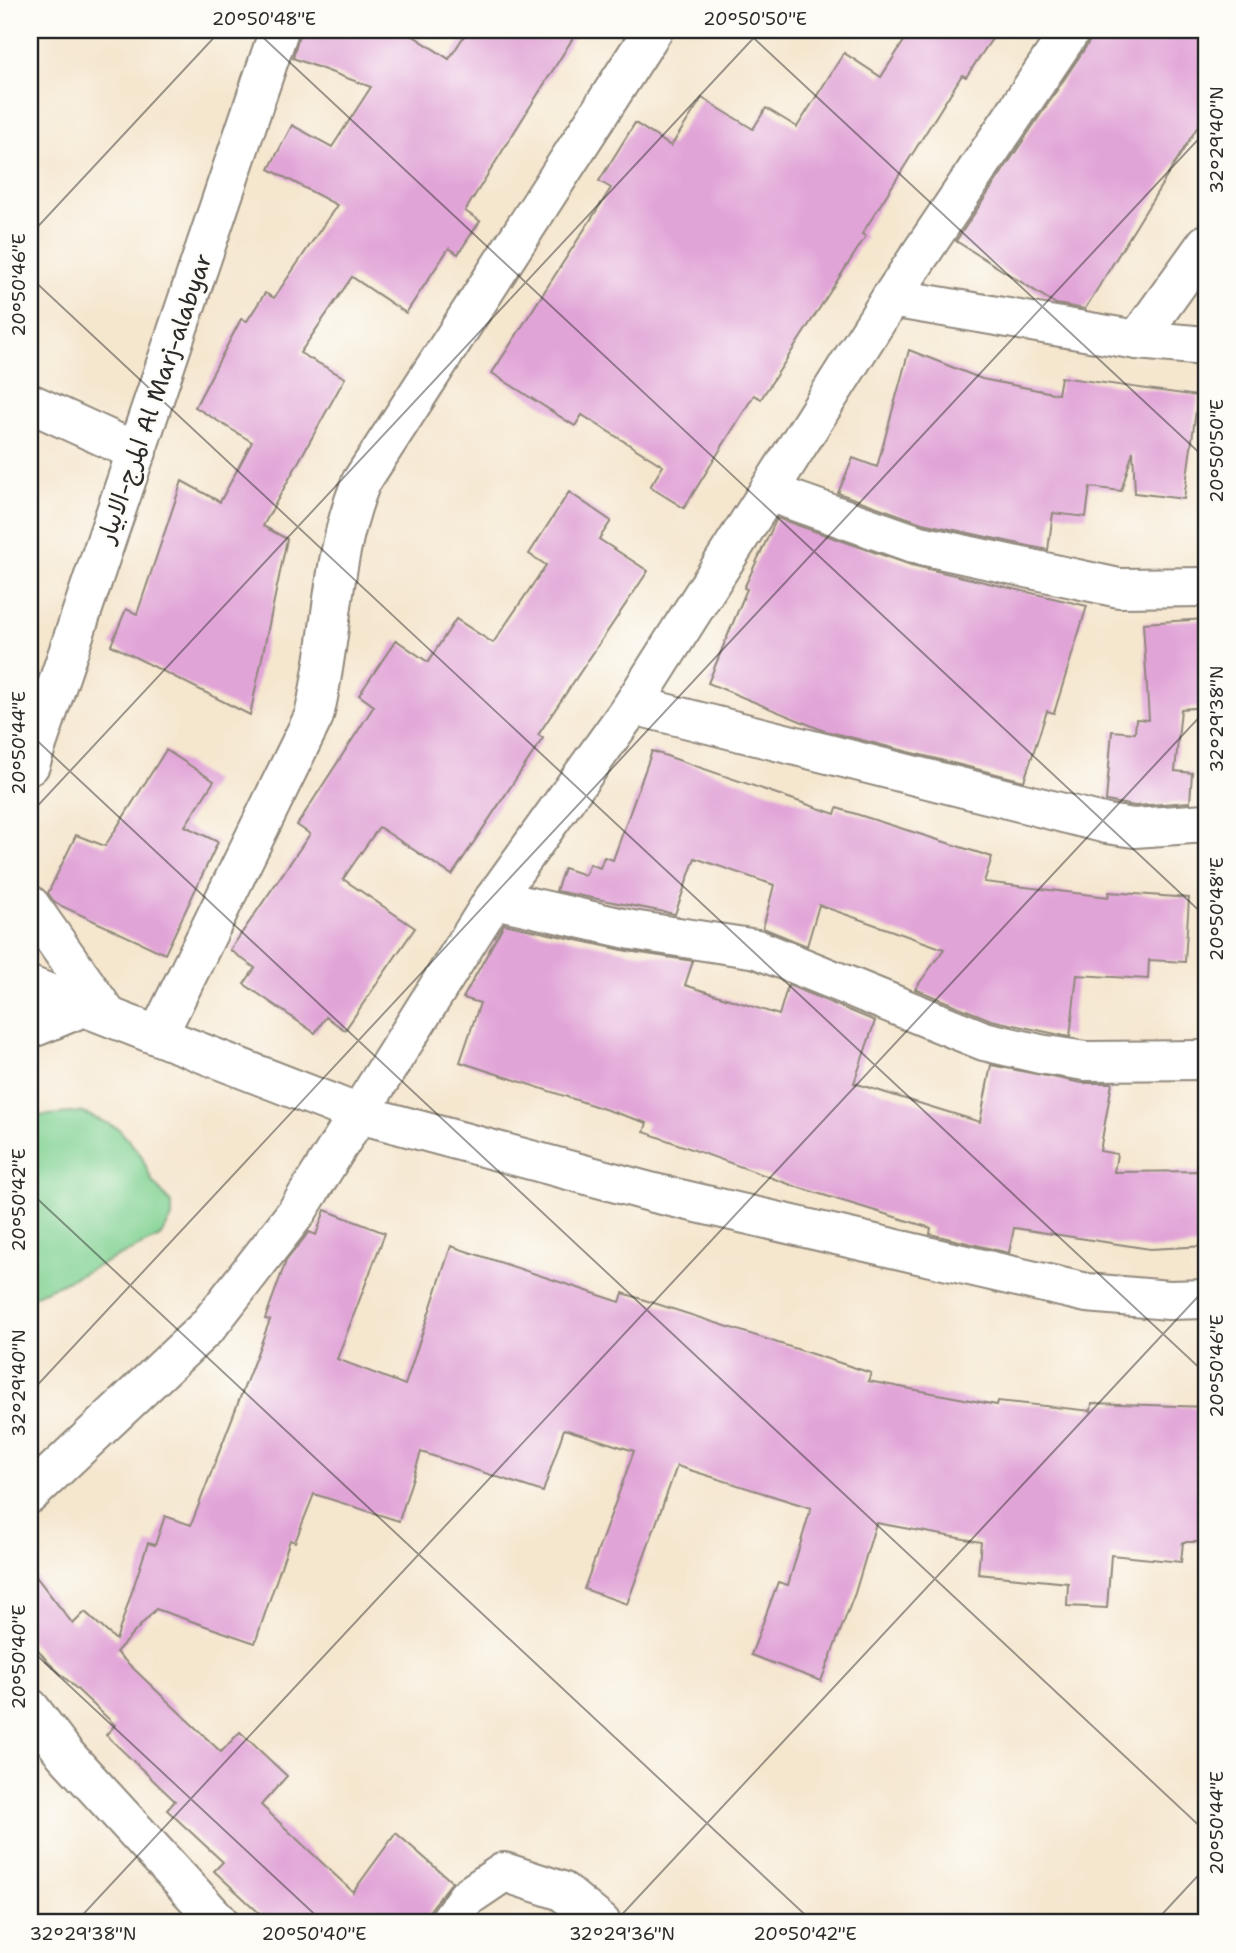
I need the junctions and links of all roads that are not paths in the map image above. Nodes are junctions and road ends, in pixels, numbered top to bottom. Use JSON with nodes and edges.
{"nodes":[{"id":1,"x":279,"y":30,"type":"edge"},
{"id":2,"x":653,"y":30,"type":"edge"},
{"id":3,"x":1071,"y":30,"type":"edge"},
{"id":4,"x":1206,"y":244,"type":"edge"},
{"id":5,"x":891,"y":298,"type":"junction"},
{"id":6,"x":1138,"y":340,"type":"junction"},
{"id":7,"x":1206,"y":346,"type":"edge"},
{"id":8,"x":30,"y":403,"type":"edge"},
{"id":9,"x":137,"y":452,"type":"junction"},
{"id":10,"x":769,"y":492,"type":"junction"},
{"id":11,"x":1206,"y":587,"type":"edge"},
{"id":12,"x":633,"y":705,"type":"junction"},
{"id":13,"x":30,"y":765,"type":"edge"},
{"id":14,"x":1206,"y":823,"type":"edge"},
{"id":15,"x":494,"y":899,"type":"junction"},
{"id":16,"x":30,"y":905,"type":"edge"},
{"id":17,"x":30,"y":986,"type":"edge"},
{"id":18,"x":96,"y":1010,"type":"junction"},
{"id":19,"x":30,"y":1029,"type":"edge"},
{"id":20,"x":158,"y":1035,"type":"junction"},
{"id":21,"x":1206,"y":1060,"type":"edge"},
{"id":22,"x":359,"y":1114,"type":"junction"},
{"id":23,"x":1206,"y":1299,"type":"edge"},
{"id":24,"x":30,"y":1494,"type":"edge"},
{"id":25,"x":30,"y":1708,"type":"edge"},
{"id":26,"x":220,"y":1923,"type":"edge"},
{"id":27,"x":448,"y":1923,"type":"edge"},
{"id":28,"x":601,"y":1923,"type":"edge"}],
"edges":[{"from":1,"to":9,"type":"street","name":"المرج-الابيار Al Marj-alabyar"},
{"from":2,"to":20,"type":"street"},
{"from":3,"to":5,"type":"street"},
{"from":4,"to":6,"type":"street"},
{"from":5,"to":6,"type":"street"},
{"from":5,"to":10,"type":"street"},
{"from":6,"to":7,"type":"street"},
{"from":8,"to":9,"type":"street"},
{"from":9,"to":13,"type":"street","name":"المرج-الابيار Al Marj-alabyar"},
{"from":10,"to":11,"type":"street"},
{"from":10,"to":12,"type":"street"},
{"from":12,"to":14,"type":"street"},
{"from":12,"to":15,"type":"street"},
{"from":15,"to":21,"type":"street"},
{"from":15,"to":22,"type":"street"},
{"from":16,"to":18,"type":"street"},
{"from":17,"to":18,"type":"street"},
{"from":18,"to":19,"type":"street"},
{"from":18,"to":20,"type":"street"},
{"from":20,"to":22,"type":"street"},
{"from":22,"to":23,"type":"street"},
{"from":22,"to":24,"type":"street"},
{"from":25,"to":26,"type":"street"},
{"from":27,"to":28,"type":"street"}]}
